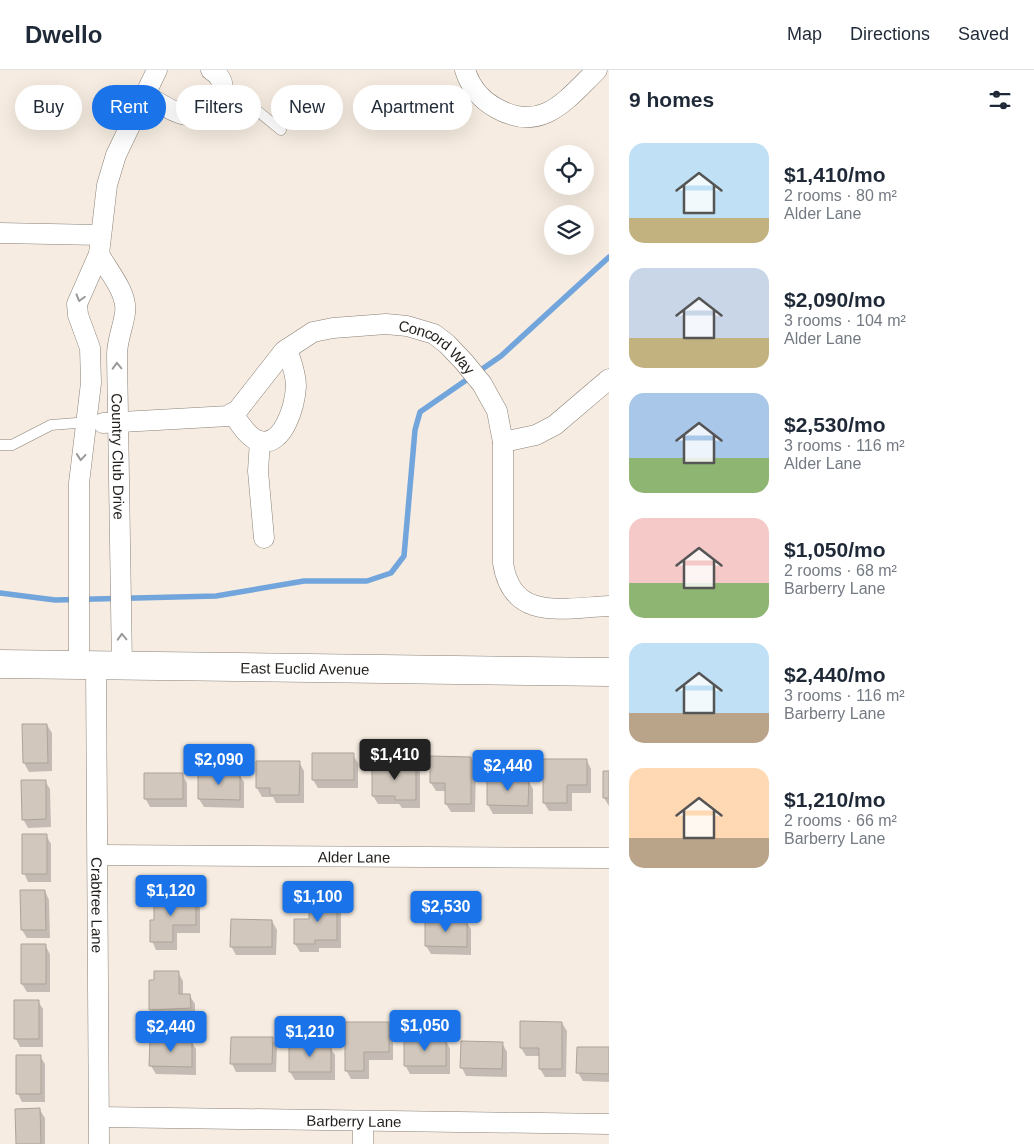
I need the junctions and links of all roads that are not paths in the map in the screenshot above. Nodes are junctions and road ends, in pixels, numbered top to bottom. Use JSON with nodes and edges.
{"nodes":[{"id":1,"x":158,"y":70,"type":"edge"},
{"id":2,"x":211,"y":70,"type":"edge"},
{"id":3,"x":465,"y":70,"type":"edge"},
{"id":4,"x":597,"y":70,"type":"edge"},
{"id":5,"x":150,"y":85,"type":"edge"},
{"id":6,"x":222,"y":85,"type":"edge"},
{"id":7,"x":261,"y":114,"type":"edge"},
{"id":8,"x":271,"y":122,"type":"edge"},
{"id":9,"x":128,"y":130,"type":"edge"},
{"id":10,"x":0,"y":234,"type":"edge"},
{"id":11,"x":100,"y":245,"type":"junction"},
{"id":12,"x":287,"y":349,"type":"junction"},
{"id":13,"x":609,"y":380,"type":"edge"},
{"id":14,"x":232,"y":413,"type":"junction"},
{"id":15,"x":103,"y":422,"type":"junction"},
{"id":16,"x":260,"y":441,"type":"junction"},
{"id":17,"x":503,"y":442,"type":"junction"},
{"id":18,"x":0,"y":444,"type":"edge"},
{"id":19,"x":264,"y":538,"type":"dead end"},
{"id":20,"x":609,"y":606,"type":"edge"},
{"id":21,"x":0,"y":664,"type":"edge"},
{"id":22,"x":99,"y":665,"type":"junction"},
{"id":23,"x":609,"y":672,"type":"edge"},
{"id":24,"x":99,"y":856,"type":"junction"},
{"id":25,"x":609,"y":858,"type":"edge"},
{"id":26,"x":100,"y":1117,"type":"junction"},
{"id":27,"x":363,"y":1122,"type":"junction"},
{"id":28,"x":609,"y":1124,"type":"edge"},
{"id":29,"x":99,"y":1144,"type":"edge"},
{"id":30,"x":363,"y":1144,"type":"edge"}],
"edges":[{"from":1,"to":5,"type":"street","name":"Country Club Drive"},
{"from":2,"to":6,"type":"street"},
{"from":3,"to":4,"type":"street"},
{"from":7,"to":8,"type":"lane"},
{"from":9,"to":11,"type":"street","name":"Country Club Drive"},
{"from":10,"to":11,"type":"street"},
{"from":15,"to":11,"type":"street","name":"Country Club Drive","one_way":true},
{"from":11,"to":15,"type":"street","name":"Country Club Drive","one_way":true},
{"from":12,"to":14,"type":"street","name":"Concord Way"},
{"from":12,"to":16,"type":"street"},
{"from":12,"to":17,"type":"street","name":"Concord Way"},
{"from":13,"to":17,"type":"street"},
{"from":14,"to":15,"type":"street"},
{"from":14,"to":16,"type":"street"},
{"from":15,"to":18,"type":"lane"},
{"from":22,"to":15,"type":"street","name":"Country Club Drive","one_way":true},
{"from":15,"to":22,"type":"street","name":"Country Club Drive","one_way":true},
{"from":16,"to":19,"type":"street"},
{"from":17,"to":20,"type":"street","name":"Concord Way"},
{"from":21,"to":22,"type":"main road","name":"East Euclid Avenue"},
{"from":22,"to":23,"type":"main road","name":"East Euclid Avenue"},
{"from":22,"to":24,"type":"street","name":"Crabtree Lane"},
{"from":24,"to":25,"type":"street","name":"Alder Lane"},
{"from":24,"to":26,"type":"street","name":"Crabtree Lane"},
{"from":26,"to":27,"type":"street","name":"Barberry Lane"},
{"from":26,"to":29,"type":"street","name":"Crabtree Lane"},
{"from":27,"to":28,"type":"street","name":"Barberry Lane"},
{"from":27,"to":30,"type":"street"}]}
